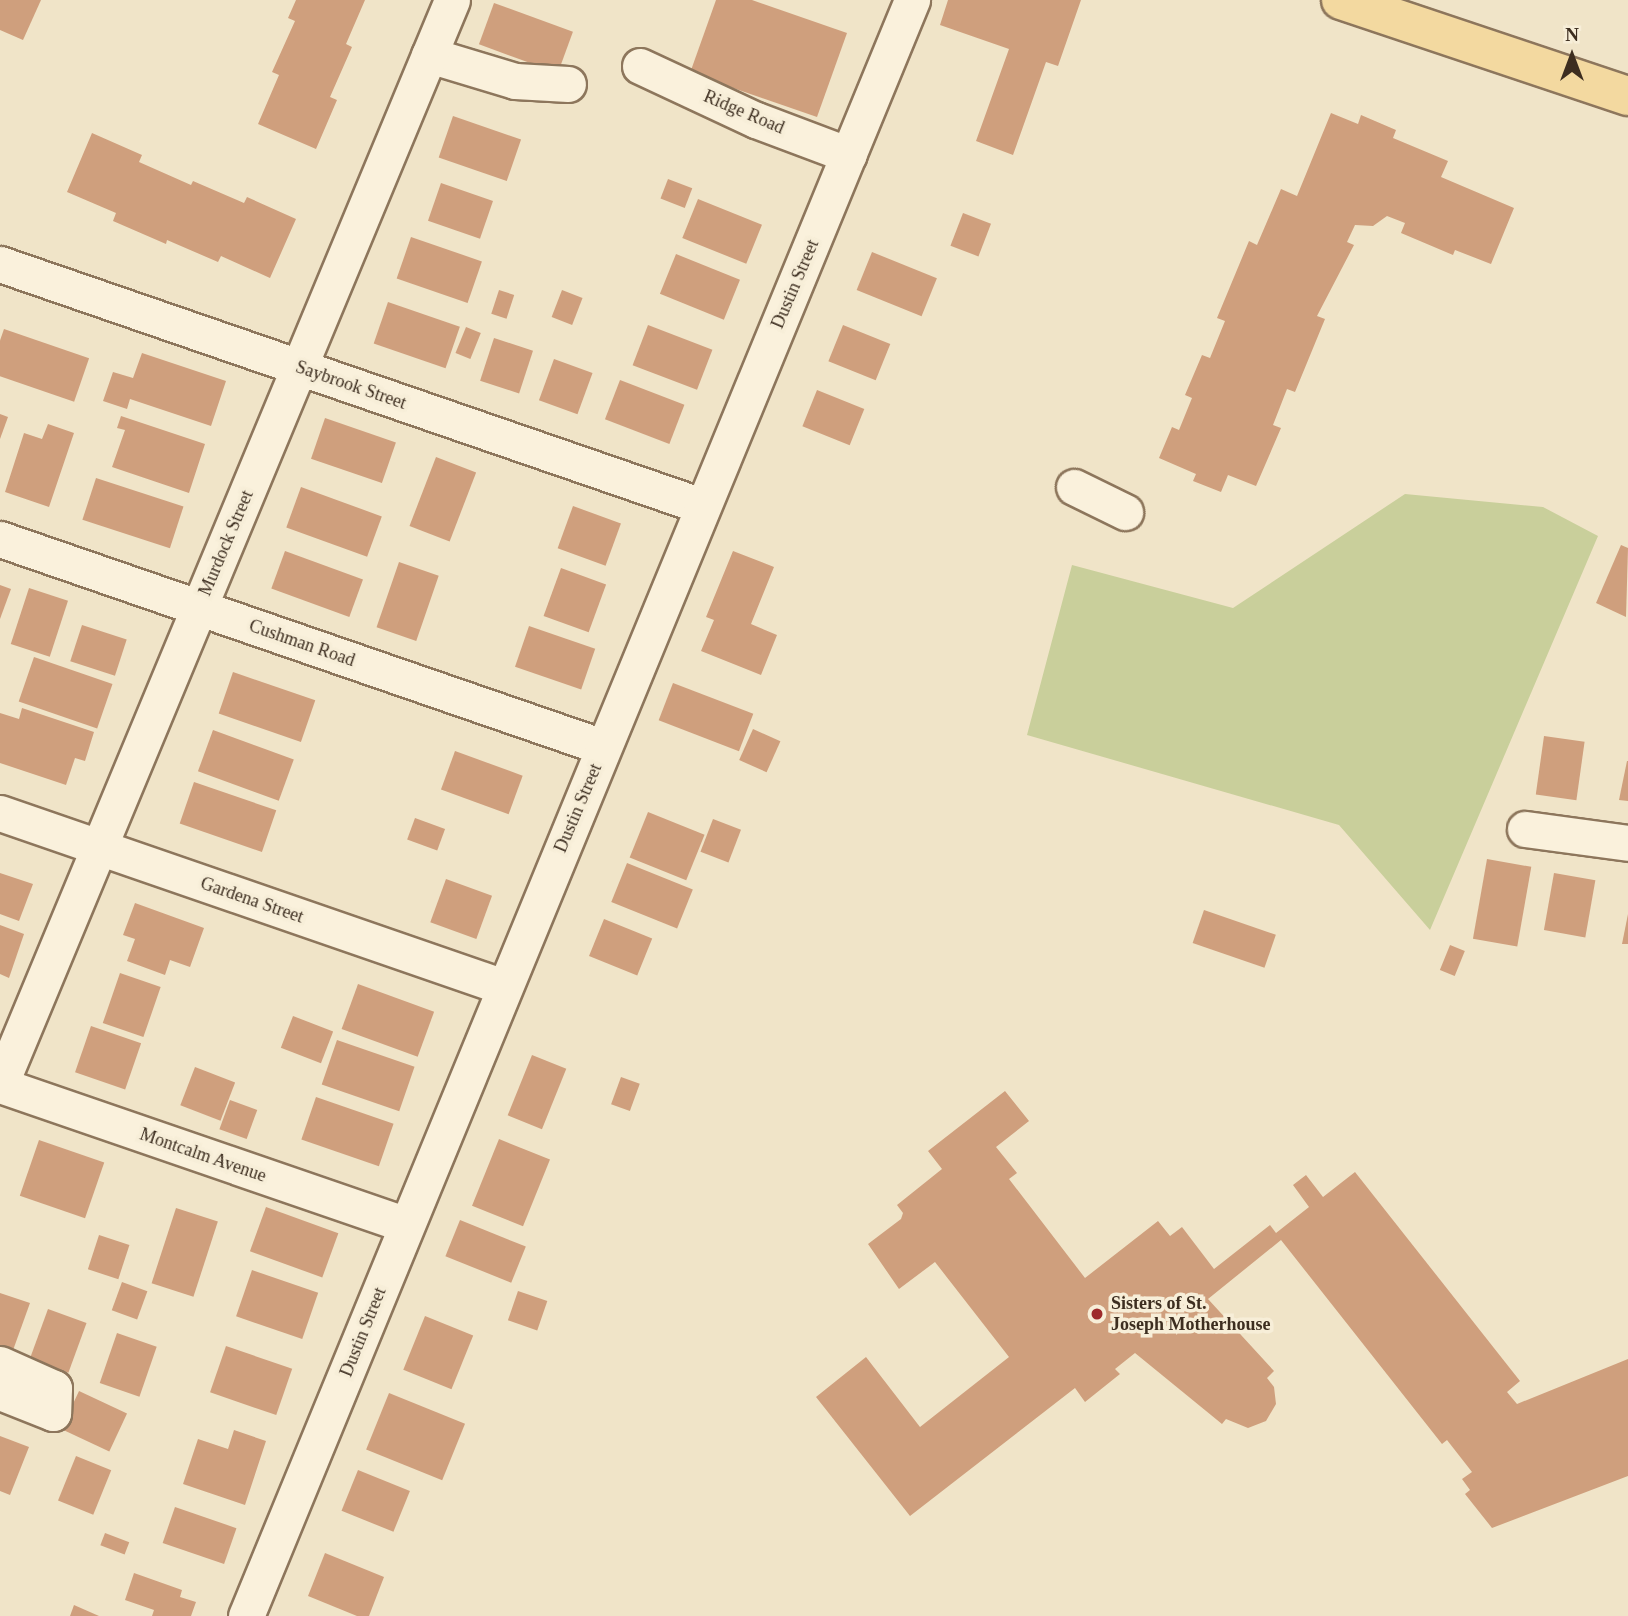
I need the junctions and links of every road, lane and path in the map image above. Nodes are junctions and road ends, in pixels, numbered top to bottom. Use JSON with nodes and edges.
{"nodes":[{"id":1,"x":452,"y":0,"type":"edge"},
{"id":2,"x":912,"y":0,"type":"edge"},
{"id":3,"x":1341,"y":0,"type":"edge"},
{"id":4,"x":429,"y":55,"type":"junction"},
{"id":5,"x":640,"y":66,"type":"dead end"},
{"id":6,"x":568,"y":84,"type":"dead end"},
{"id":7,"x":1627,"y":92,"type":"edge"},
{"id":8,"x":849,"y":155,"type":"junction"},
{"id":9,"x":0,"y":264,"type":"edge"},
{"id":10,"x":299,"y":367,"type":"junction"},
{"id":11,"x":1074,"y":487,"type":"dead end"},
{"id":12,"x":702,"y":506,"type":"junction"},
{"id":13,"x":1125,"y":512,"type":"dead end"},
{"id":14,"x":0,"y":539,"type":"edge"},
{"id":15,"x":199,"y":608,"type":"junction"},
{"id":16,"x":603,"y":747,"type":"junction"},
{"id":17,"x":0,"y":813,"type":"edge"},
{"id":18,"x":1525,"y":829,"type":"dead end"},
{"id":19,"x":1628,"y":843,"type":"edge"},
{"id":20,"x":99,"y":846,"type":"junction"},
{"id":21,"x":504,"y":986,"type":"junction"},
{"id":22,"x":0,"y":1085,"type":"edge"},
{"id":23,"x":406,"y":1225,"type":"junction"},
{"id":24,"x":0,"y":1364,"type":"edge"},
{"id":25,"x":0,"y":1392,"type":"edge"},
{"id":26,"x":246,"y":1616,"type":"edge"}],
"edges":[{"from":1,"to":4,"type":"street","name":"Murdock Street"},
{"from":2,"to":8,"type":"street","name":"Dustin Street"},
{"from":3,"to":7,"type":"main road"},
{"from":4,"to":6,"type":"street"},
{"from":4,"to":10,"type":"street","name":"Murdock Street"},
{"from":5,"to":8,"type":"street","name":"Ridge Road"},
{"from":8,"to":12,"type":"street","name":"Dustin Street"},
{"from":9,"to":10,"type":"street","name":"Saybrook Street"},
{"from":10,"to":12,"type":"street","name":"Saybrook Street"},
{"from":10,"to":15,"type":"street","name":"Murdock Street"},
{"from":11,"to":13,"type":"street"},
{"from":12,"to":16,"type":"street","name":"Dustin Street"},
{"from":14,"to":15,"type":"street","name":"Cushman Road"},
{"from":15,"to":16,"type":"street","name":"Cushman Road"},
{"from":15,"to":20,"type":"street","name":"Murdock Street"},
{"from":16,"to":21,"type":"street","name":"Dustin Street"},
{"from":17,"to":20,"type":"street","name":"Gardena Street"},
{"from":18,"to":19,"type":"street"},
{"from":20,"to":21,"type":"street","name":"Gardena Street"},
{"from":20,"to":22,"type":"street","name":"Murdock Street"},
{"from":21,"to":23,"type":"street","name":"Dustin Street"},
{"from":22,"to":23,"type":"street","name":"Montcalm Avenue"},
{"from":23,"to":26,"type":"street","name":"Dustin Street"},
{"from":24,"to":25,"type":"street"}]}
